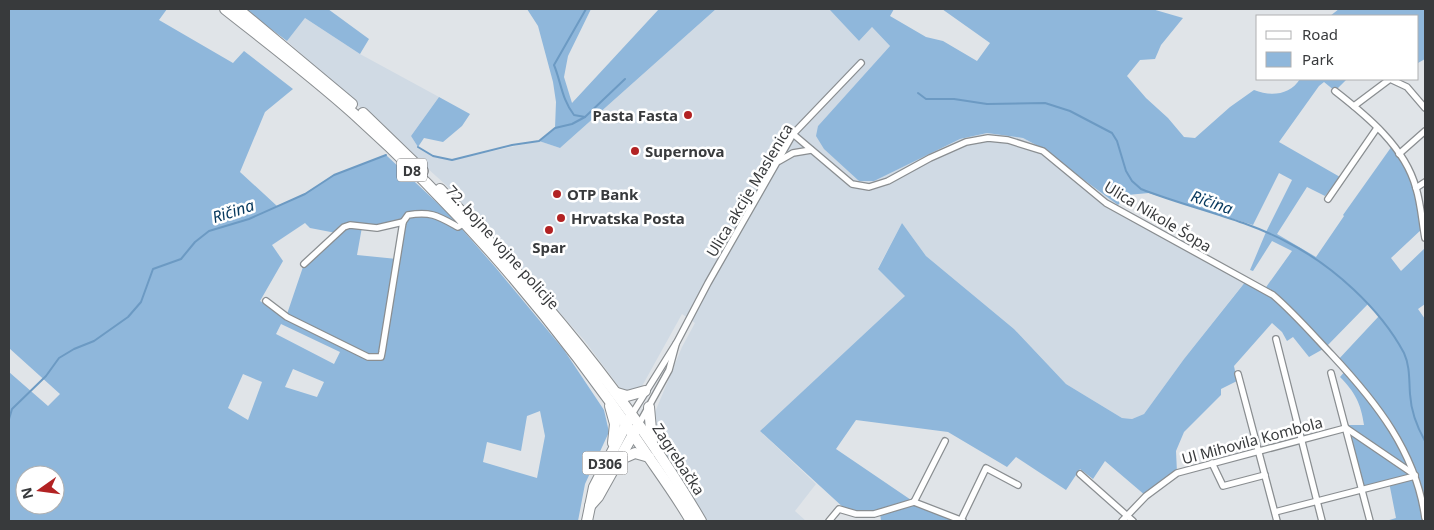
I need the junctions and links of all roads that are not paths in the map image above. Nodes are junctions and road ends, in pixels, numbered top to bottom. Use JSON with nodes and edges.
{"nodes":[{"id":1,"x":225,"y":9,"type":"edge"},
{"id":2,"x":238,"y":9,"type":"edge"},
{"id":3,"x":861,"y":63,"type":"dead end"},
{"id":4,"x":1335,"y":91,"type":"dead end"},
{"id":5,"x":1354,"y":106,"type":"junction"},
{"id":6,"x":1425,"y":108,"type":"edge"},
{"id":7,"x":1377,"y":128,"type":"junction"},
{"id":8,"x":1425,"y":131,"type":"edge"},
{"id":9,"x":793,"y":134,"type":"junction"},
{"id":10,"x":811,"y":150,"type":"junction"},
{"id":11,"x":1399,"y":154,"type":"junction"},
{"id":12,"x":777,"y":162,"type":"junction"},
{"id":13,"x":1425,"y":182,"type":"edge"},
{"id":14,"x":1416,"y":188,"type":"junction"},
{"id":15,"x":1328,"y":199,"type":"dead end"},
{"id":16,"x":403,"y":222,"type":"junction"},
{"id":17,"x":463,"y":224,"type":"junction"},
{"id":18,"x":1425,"y":238,"type":"edge"},
{"id":19,"x":304,"y":264,"type":"dead end"},
{"id":20,"x":266,"y":301,"type":"dead end"},
{"id":21,"x":1276,"y":339,"type":"dead end"},
{"id":22,"x":677,"y":342,"type":"junction"},
{"id":23,"x":1330,"y":373,"type":"dead end"},
{"id":24,"x":1238,"y":374,"type":"dead end"},
{"id":25,"x":645,"y":391,"type":"junction"},
{"id":26,"x":613,"y":397,"type":"junction"},
{"id":27,"x":649,"y":407,"type":"junction"},
{"id":28,"x":632,"y":414,"type":"junction"},
{"id":29,"x":626,"y":424,"type":"junction"},
{"id":30,"x":639,"y":424,"type":"junction"},
{"id":31,"x":1346,"y":428,"type":"junction"},
{"id":32,"x":633,"y":434,"type":"junction"},
{"id":33,"x":1302,"y":439,"type":"junction"},
{"id":34,"x":945,"y":441,"type":"dead end"},
{"id":35,"x":652,"y":444,"type":"junction"},
{"id":36,"x":612,"y":448,"type":"junction"},
{"id":37,"x":1259,"y":451,"type":"junction"},
{"id":38,"x":648,"y":457,"type":"junction"},
{"id":39,"x":618,"y":460,"type":"junction"},
{"id":40,"x":1212,"y":463,"type":"junction"},
{"id":41,"x":1414,"y":473,"type":"junction"},
{"id":42,"x":1080,"y":474,"type":"dead end"},
{"id":43,"x":1265,"y":475,"type":"junction"},
{"id":44,"x":1018,"y":485,"type":"dead end"},
{"id":45,"x":1361,"y":490,"type":"junction"},
{"id":46,"x":1317,"y":501,"type":"junction"},
{"id":47,"x":914,"y":502,"type":"junction"},
{"id":48,"x":590,"y":506,"type":"junction"},
{"id":49,"x":1275,"y":512,"type":"junction"},
{"id":50,"x":1126,"y":515,"type":"junction"},
{"id":51,"x":1425,"y":518,"type":"edge"},
{"id":52,"x":587,"y":521,"type":"edge"},
{"id":53,"x":691,"y":521,"type":"edge"},
{"id":54,"x":701,"y":521,"type":"edge"},
{"id":55,"x":829,"y":521,"type":"edge"},
{"id":56,"x":962,"y":521,"type":"edge"},
{"id":57,"x":1122,"y":521,"type":"edge"},
{"id":58,"x":1134,"y":521,"type":"edge"},
{"id":59,"x":1277,"y":521,"type":"edge"},
{"id":60,"x":1322,"y":521,"type":"edge"},
{"id":61,"x":1370,"y":521,"type":"edge"}],
"edges":[{"from":1,"to":17,"type":"main road","name":"72. bojne vojne policije","number":"D8"},
{"from":2,"to":26,"type":"main road","name":"72. bojne vojne policije","number":"D8"},
{"from":3,"to":9,"type":"street","name":"Ulica akcije Maslenica"},
{"from":4,"to":5,"type":"street"},
{"from":5,"to":6,"type":"street"},
{"from":5,"to":7,"type":"street"},
{"from":7,"to":11,"type":"street"},
{"from":7,"to":15,"type":"street"},
{"from":8,"to":11,"type":"street"},
{"from":9,"to":10,"type":"street","name":"Ulica Nikole Šopa"},
{"from":9,"to":12,"type":"street","name":"Ulica akcije Maslenica"},
{"from":10,"to":12,"type":"street"},
{"from":10,"to":41,"type":"street","name":"Ulica Nikole Šopa"},
{"from":11,"to":14,"type":"street"},
{"from":12,"to":22,"type":"street","name":"Ulica akcije Maslenica"},
{"from":13,"to":14,"type":"street"},
{"from":14,"to":18,"type":"street"},
{"from":16,"to":17,"type":"street"},
{"from":16,"to":19,"type":"street"},
{"from":16,"to":20,"type":"street"},
{"from":17,"to":26,"type":"main road","name":"72. bojne vojne policije","number":"D8"},
{"from":21,"to":33,"type":"street"},
{"from":22,"to":25,"type":"street","name":"Ulica akcije Maslenica"},
{"from":22,"to":27,"type":"street","name":"Ulica akcije Maslenica"},
{"from":23,"to":31,"type":"street"},
{"from":24,"to":37,"type":"street"},
{"from":25,"to":26,"type":"main road"},
{"from":25,"to":28,"type":"street","name":"Ulica akcije Maslenica"},
{"from":26,"to":28,"type":"main road","name":"72. bojne vojne policije","number":"D8"},
{"from":26,"to":29,"type":"main road","name":"72. bojne vojne policije","number":"D8"},
{"from":26,"to":36,"type":"main road"},
{"from":27,"to":30,"type":"street","name":"Ulica akcije Maslenica"},
{"from":27,"to":35,"type":"main road"},
{"from":28,"to":29,"type":"main road"},
{"from":28,"to":30,"type":"main road","name":"Zagrebačka","number":"D8"},
{"from":29,"to":32,"type":"main road","name":"Zagrebačka","number":"D8"},
{"from":29,"to":36,"type":"main road","number":"D306"},
{"from":30,"to":32,"type":"main road"},
{"from":30,"to":35,"type":"main road","name":"Zagrebačka","number":"D8"},
{"from":31,"to":33,"type":"street","name":"Ul Mihovila Kombola"},
{"from":31,"to":41,"type":"street"},
{"from":31,"to":45,"type":"street"},
{"from":32,"to":38,"type":"main road","name":"Zagrebačka","number":"D8"},
{"from":32,"to":39,"type":"main road","number":"D306"},
{"from":33,"to":37,"type":"street","name":"Ul Mihovila Kombola"},
{"from":33,"to":46,"type":"street"},
{"from":34,"to":47,"type":"street"},
{"from":35,"to":54,"type":"main road","name":"Zagrebačka","number":"D8"},
{"from":36,"to":48,"type":"main road","number":"D306"},
{"from":37,"to":40,"type":"street","name":"Ul Mihovila Kombola"},
{"from":37,"to":43,"type":"street"},
{"from":38,"to":39,"type":"main road"},
{"from":38,"to":53,"type":"main road","name":"Zagrebačka","number":"D8"},
{"from":39,"to":48,"type":"main road","number":"D306"},
{"from":40,"to":43,"type":"street"},
{"from":40,"to":50,"type":"street","name":"Ul Mihovila Kombola"},
{"from":41,"to":45,"type":"street"},
{"from":41,"to":51,"type":"street","name":"Ulica Nikole Šopa"},
{"from":42,"to":50,"type":"street"},
{"from":43,"to":49,"type":"street"},
{"from":44,"to":56,"type":"street"},
{"from":45,"to":46,"type":"street"},
{"from":45,"to":61,"type":"street"},
{"from":46,"to":49,"type":"street"},
{"from":46,"to":60,"type":"street"},
{"from":47,"to":55,"type":"street"},
{"from":47,"to":56,"type":"street"},
{"from":48,"to":52,"type":"main road","number":"D306"},
{"from":49,"to":59,"type":"street"},
{"from":50,"to":57,"type":"street","name":"Ul Mihovila Kombola"},
{"from":50,"to":58,"type":"street"}]}
